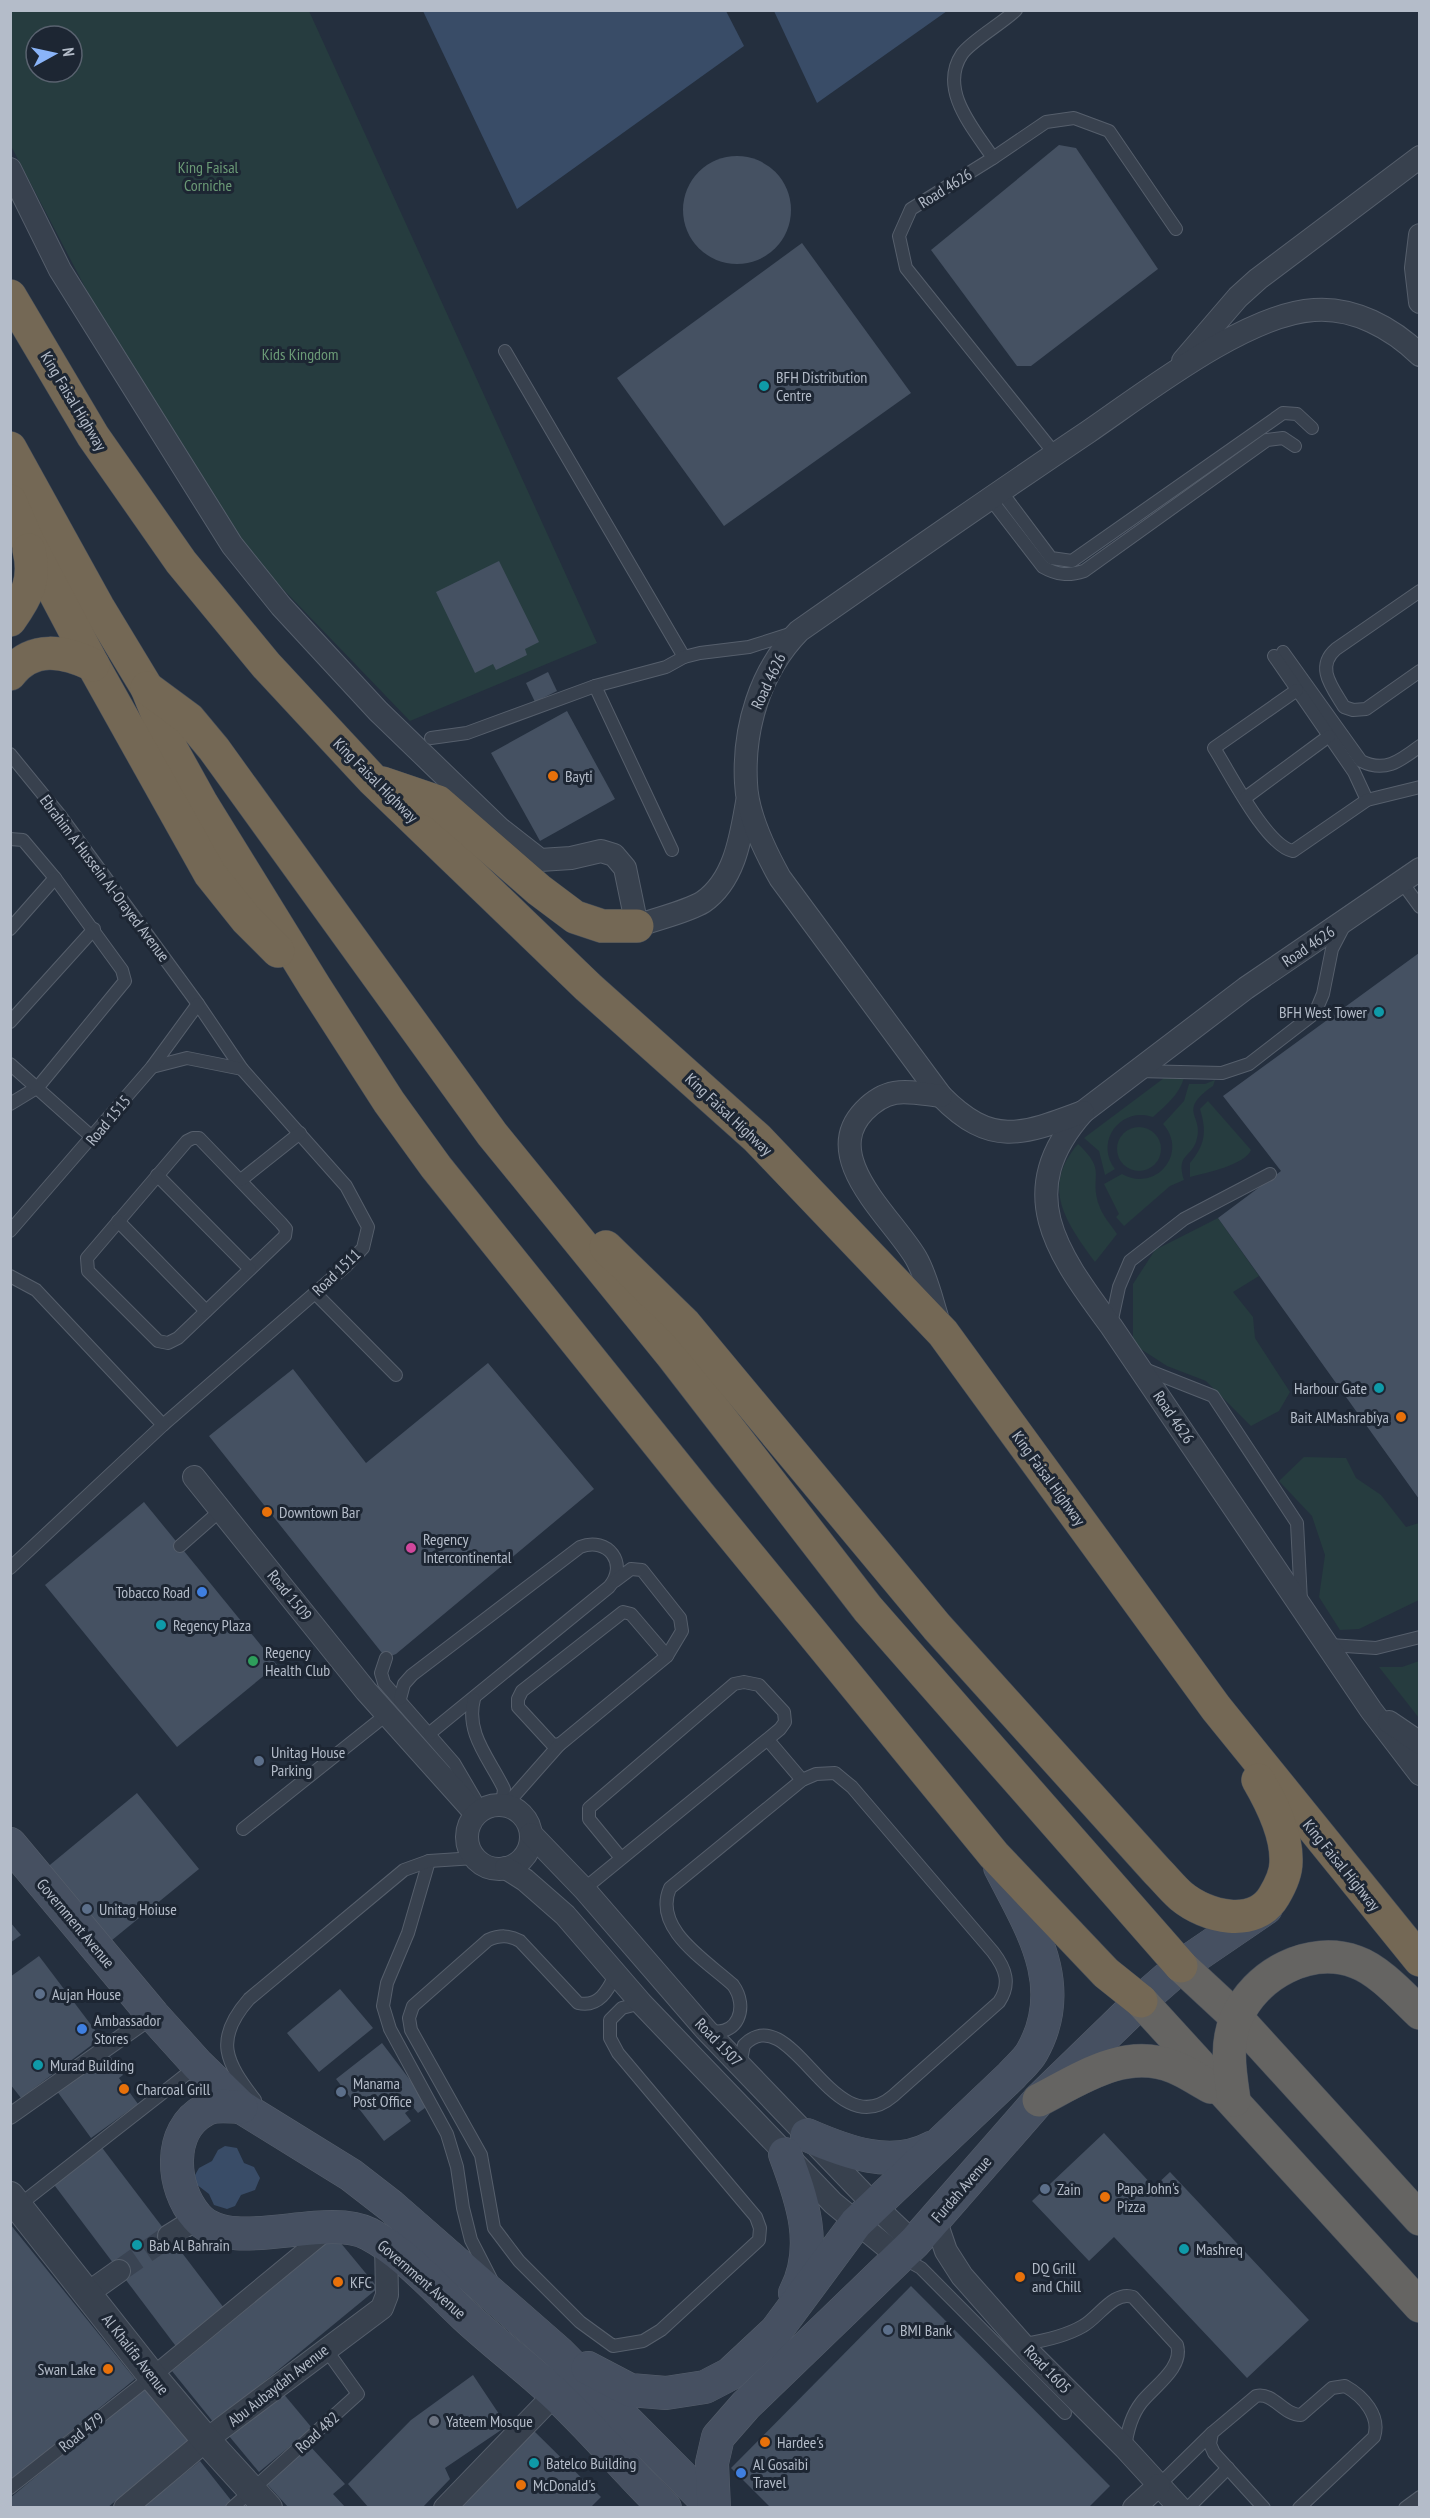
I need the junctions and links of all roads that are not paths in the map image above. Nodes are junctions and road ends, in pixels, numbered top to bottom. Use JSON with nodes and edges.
{"nodes":[{"id":1,"x":1016,"y":10,"type":"edge"},
{"id":2,"x":1419,"y":157,"type":"edge"},
{"id":3,"x":993,"y":158,"type":"junction"},
{"id":4,"x":10,"y":169,"type":"edge"},
{"id":5,"x":1176,"y":229,"type":"dead end"},
{"id":6,"x":1419,"y":235,"type":"edge"},
{"id":7,"x":10,"y":296,"type":"edge"},
{"id":8,"x":1419,"y":296,"type":"edge"},
{"id":9,"x":505,"y":351,"type":"dead end"},
{"id":10,"x":1419,"y":355,"type":"edge"},
{"id":11,"x":1169,"y":377,"type":"junction"},
{"id":12,"x":1312,"y":428,"type":"dead end"},
{"id":13,"x":1295,"y":446,"type":"dead end"},
{"id":14,"x":10,"y":448,"type":"edge"},
{"id":15,"x":1055,"y":454,"type":"junction"},
{"id":16,"x":994,"y":493,"type":"junction"},
{"id":17,"x":10,"y":501,"type":"edge"},
{"id":18,"x":28,"y":542,"type":"junction"},
{"id":19,"x":1419,"y":591,"type":"edge"},
{"id":20,"x":10,"y":620,"type":"edge"},
{"id":21,"x":800,"y":631,"type":"junction"},
{"id":22,"x":684,"y":657,"type":"junction"},
{"id":23,"x":93,"y":665,"type":"junction"},
{"id":24,"x":1419,"y":671,"type":"edge"},
{"id":25,"x":10,"y":674,"type":"edge"},
{"id":26,"x":595,"y":686,"type":"junction"},
{"id":27,"x":147,"y":688,"type":"junction"},
{"id":28,"x":1297,"y":690,"type":"junction"},
{"id":29,"x":1329,"y":736,"type":"junction"},
{"id":30,"x":426,"y":745,"type":"junction"},
{"id":31,"x":1419,"y":746,"type":"edge"},
{"id":32,"x":10,"y":754,"type":"edge"},
{"id":33,"x":372,"y":779,"type":"junction"},
{"id":34,"x":1419,"y":787,"type":"edge"},
{"id":35,"x":748,"y":795,"type":"junction"},
{"id":36,"x":1245,"y":798,"type":"junction"},
{"id":37,"x":1367,"y":800,"type":"junction"},
{"id":38,"x":10,"y":838,"type":"edge"},
{"id":39,"x":672,"y":850,"type":"dead end"},
{"id":40,"x":1410,"y":875,"type":"edge"},
{"id":41,"x":55,"y":878,"type":"junction"},
{"id":42,"x":1419,"y":907,"type":"edge"},
{"id":43,"x":1356,"y":914,"type":"junction"},
{"id":44,"x":637,"y":926,"type":"junction"},
{"id":45,"x":10,"y":929,"type":"edge"},
{"id":46,"x":94,"y":929,"type":"junction"},
{"id":47,"x":315,"y":987,"type":"junction"},
{"id":48,"x":198,"y":1004,"type":"junction"},
{"id":49,"x":10,"y":1023,"type":"edge"},
{"id":50,"x":10,"y":1064,"type":"edge"},
{"id":51,"x":152,"y":1067,"type":"junction"},
{"id":52,"x":242,"y":1069,"type":"junction"},
{"id":53,"x":1137,"y":1071,"type":"junction"},
{"id":54,"x":38,"y":1087,"type":"junction"},
{"id":55,"x":940,"y":1096,"type":"junction"},
{"id":56,"x":10,"y":1104,"type":"edge"},
{"id":57,"x":1083,"y":1112,"type":"junction"},
{"id":58,"x":300,"y":1133,"type":"junction"},
{"id":59,"x":492,"y":1134,"type":"junction"},
{"id":60,"x":93,"y":1138,"type":"junction"},
{"id":61,"x":1270,"y":1174,"type":"dead end"},
{"id":62,"x":157,"y":1175,"type":"junction"},
{"id":63,"x":241,"y":1180,"type":"junction"},
{"id":64,"x":118,"y":1221,"type":"junction"},
{"id":65,"x":10,"y":1231,"type":"edge"},
{"id":66,"x":250,"y":1269,"type":"junction"},
{"id":67,"x":10,"y":1276,"type":"edge"},
{"id":68,"x":315,"y":1293,"type":"junction"},
{"id":69,"x":206,"y":1311,"type":"junction"},
{"id":70,"x":1111,"y":1326,"type":"junction"},
{"id":71,"x":943,"y":1333,"type":"junction"},
{"id":72,"x":1138,"y":1366,"type":"junction"},
{"id":73,"x":396,"y":1375,"type":"dead end"},
{"id":74,"x":163,"y":1425,"type":"junction"},
{"id":75,"x":194,"y":1477,"type":"dead end"},
{"id":76,"x":221,"y":1510,"type":"junction"},
{"id":77,"x":180,"y":1546,"type":"dead end"},
{"id":78,"x":10,"y":1568,"type":"edge"},
{"id":79,"x":615,"y":1581,"type":"junction"},
{"id":80,"x":1301,"y":1602,"type":"junction"},
{"id":81,"x":1419,"y":1637,"type":"edge"},
{"id":82,"x":1330,"y":1645,"type":"junction"},
{"id":83,"x":667,"y":1656,"type":"junction"},
{"id":84,"x":386,"y":1658,"type":"dead end"},
{"id":85,"x":474,"y":1699,"type":"junction"},
{"id":86,"x":393,"y":1707,"type":"junction"},
{"id":87,"x":1216,"y":1707,"type":"junction"},
{"id":88,"x":1371,"y":1710,"type":"junction"},
{"id":89,"x":430,"y":1733,"type":"junction"},
{"id":90,"x":768,"y":1740,"type":"junction"},
{"id":91,"x":1419,"y":1743,"type":"edge"},
{"id":92,"x":559,"y":1745,"type":"junction"},
{"id":93,"x":1419,"y":1774,"type":"edge"},
{"id":94,"x":802,"y":1780,"type":"junction"},
{"id":95,"x":487,"y":1811,"type":"junction"},
{"id":96,"x":243,"y":1829,"type":"dead end"},
{"id":97,"x":531,"y":1834,"type":"junction"},
{"id":98,"x":10,"y":1844,"type":"edge"},
{"id":99,"x":994,"y":1855,"type":"junction"},
{"id":100,"x":475,"y":1858,"type":"junction"},
{"id":101,"x":621,"y":1858,"type":"junction"},
{"id":102,"x":429,"y":1862,"type":"junction"},
{"id":103,"x":506,"y":1868,"type":"junction"},
{"id":104,"x":584,"y":1889,"type":"junction"},
{"id":105,"x":1268,"y":1907,"type":"junction"},
{"id":106,"x":1419,"y":1960,"type":"edge"},
{"id":107,"x":1180,"y":1966,"type":"junction"},
{"id":108,"x":616,"y":1974,"type":"junction"},
{"id":109,"x":1141,"y":2001,"type":"junction"},
{"id":110,"x":641,"y":2003,"type":"junction"},
{"id":111,"x":1419,"y":2013,"type":"edge"},
{"id":112,"x":153,"y":2015,"type":"junction"},
{"id":113,"x":1236,"y":2017,"type":"junction"},
{"id":114,"x":706,"y":2030,"type":"junction"},
{"id":115,"x":740,"y":2064,"type":"junction"},
{"id":116,"x":198,"y":2065,"type":"junction"},
{"id":117,"x":1039,"y":2100,"type":"junction"},
{"id":118,"x":1234,"y":2100,"type":"junction"},
{"id":119,"x":241,"y":2107,"type":"junction"},
{"id":120,"x":10,"y":2116,"type":"edge"},
{"id":121,"x":286,"y":2134,"type":"junction"},
{"id":122,"x":796,"y":2144,"type":"junction"},
{"id":123,"x":938,"y":2144,"type":"junction"},
{"id":124,"x":14,"y":2201,"type":"edge"},
{"id":125,"x":865,"y":2214,"type":"junction"},
{"id":126,"x":198,"y":2218,"type":"junction"},
{"id":127,"x":935,"y":2219,"type":"junction"},
{"id":128,"x":1419,"y":2219,"type":"edge"},
{"id":129,"x":333,"y":2227,"type":"junction"},
{"id":130,"x":169,"y":2236,"type":"tunnel mouth"},
{"id":131,"x":386,"y":2243,"type":"junction"},
{"id":132,"x":906,"y":2250,"type":"junction"},
{"id":133,"x":119,"y":2271,"type":"tunnel mouth"},
{"id":134,"x":88,"y":2293,"type":"junction"},
{"id":135,"x":1419,"y":2306,"type":"edge"},
{"id":136,"x":517,"y":2318,"type":"junction"},
{"id":137,"x":776,"y":2331,"type":"junction"},
{"id":138,"x":325,"y":2348,"type":"junction"},
{"id":139,"x":558,"y":2352,"type":"junction"},
{"id":140,"x":1025,"y":2355,"type":"junction"},
{"id":141,"x":152,"y":2376,"type":"junction"},
{"id":142,"x":555,"y":2394,"type":"junction"},
{"id":143,"x":1065,"y":2413,"type":"dead end"},
{"id":144,"x":1212,"y":2433,"type":"junction"},
{"id":145,"x":206,"y":2440,"type":"junction"},
{"id":146,"x":1125,"y":2448,"type":"junction"},
{"id":147,"x":1228,"y":2468,"type":"junction"},
{"id":148,"x":1159,"y":2485,"type":"junction"},
{"id":149,"x":10,"y":2488,"type":"edge"},
{"id":150,"x":1419,"y":2497,"type":"edge"},
{"id":151,"x":251,"y":2502,"type":"edge"},
{"id":152,"x":125,"y":2508,"type":"edge"},
{"id":153,"x":445,"y":2508,"type":"edge"},
{"id":154,"x":665,"y":2508,"type":"edge"},
{"id":155,"x":714,"y":2508,"type":"edge"},
{"id":156,"x":1134,"y":2508,"type":"edge"},
{"id":157,"x":1180,"y":2508,"type":"edge"},
{"id":158,"x":1188,"y":2508,"type":"edge"},
{"id":159,"x":1264,"y":2508,"type":"edge"},
{"id":160,"x":1299,"y":2508,"type":"edge"},
{"id":161,"x":1405,"y":2508,"type":"edge"}],
"edges":[{"from":1,"to":3,"type":"lane"},
{"from":2,"to":11,"type":"street","name":"Road 4626"},
{"from":3,"to":5,"type":"lane","name":"Road 4626"},
{"from":3,"to":15,"type":"lane","name":"Road 4626"},
{"from":4,"to":30,"type":"street"},
{"from":6,"to":8,"type":"street"},
{"from":7,"to":33,"type":"highway","name":"King Faisal Highway"},
{"from":9,"to":22,"type":"lane"},
{"from":10,"to":11,"type":"street","name":"Road 4626"},
{"from":11,"to":15,"type":"street","name":"Road 4626"},
{"from":12,"to":16,"type":"lane"},
{"from":13,"to":16,"type":"lane"},
{"from":14,"to":27,"type":"highway"},
{"from":15,"to":16,"type":"street","name":"Road 4626"},
{"from":16,"to":21,"type":"street","name":"Road 4626"},
{"from":17,"to":18,"type":"highway"},
{"from":18,"to":20,"type":"highway"},
{"from":18,"to":23,"type":"highway"},
{"from":19,"to":24,"type":"lane"},
{"from":21,"to":22,"type":"lane"},
{"from":21,"to":35,"type":"street","name":"Road 4626"},
{"from":22,"to":26,"type":"lane"},
{"from":23,"to":25,"type":"highway"},
{"from":23,"to":47,"type":"highway"},
{"from":26,"to":30,"type":"lane"},
{"from":26,"to":39,"type":"lane"},
{"from":27,"to":47,"type":"highway"},
{"from":27,"to":59,"type":"highway"},
{"from":28,"to":29,"type":"lane"},
{"from":28,"to":31,"type":"lane"},
{"from":28,"to":36,"type":"lane"},
{"from":29,"to":36,"type":"lane"},
{"from":29,"to":37,"type":"lane"},
{"from":30,"to":44,"type":"street"},
{"from":32,"to":48,"type":"lane","name":"Ebrahim A Hussein Al-Orayed Avenue"},
{"from":33,"to":44,"type":"highway"},
{"from":33,"to":71,"type":"highway","name":"King Faisal Highway"},
{"from":34,"to":37,"type":"lane"},
{"from":35,"to":44,"type":"street","name":"Road 4626"},
{"from":35,"to":55,"type":"street","name":"Road 4626"},
{"from":36,"to":37,"type":"lane"},
{"from":38,"to":41,"type":"lane"},
{"from":40,"to":42,"type":"lane"},
{"from":40,"to":43,"type":"street","name":"Road 4626"},
{"from":41,"to":45,"type":"lane"},
{"from":41,"to":46,"type":"lane"},
{"from":43,"to":53,"type":"street","name":"Road 4626"},
{"from":43,"to":53,"type":"lane"},
{"from":46,"to":49,"type":"lane"},
{"from":46,"to":54,"type":"lane"},
{"from":47,"to":99,"type":"highway"},
{"from":48,"to":51,"type":"lane","name":"Road 1515"},
{"from":48,"to":52,"type":"lane","name":"Road 1511"},
{"from":50,"to":54,"type":"lane"},
{"from":51,"to":52,"type":"lane"},
{"from":51,"to":60,"type":"lane","name":"Road 1515"},
{"from":52,"to":58,"type":"lane","name":"Road 1511"},
{"from":53,"to":57,"type":"street","name":"Road 4626"},
{"from":54,"to":56,"type":"lane"},
{"from":54,"to":60,"type":"lane"},
{"from":55,"to":57,"type":"street","name":"Road 4626"},
{"from":55,"to":71,"type":"street"},
{"from":57,"to":70,"type":"street","name":"Road 4626"},
{"from":58,"to":63,"type":"lane"},
{"from":58,"to":68,"type":"lane","name":"Road 1511"},
{"from":59,"to":105,"type":"highway"},
{"from":59,"to":107,"type":"highway"},
{"from":60,"to":65,"type":"lane","name":"Road 1515"},
{"from":61,"to":70,"type":"lane"},
{"from":62,"to":63,"type":"lane"},
{"from":62,"to":64,"type":"lane"},
{"from":62,"to":66,"type":"lane"},
{"from":63,"to":66,"type":"lane"},
{"from":64,"to":69,"type":"lane"},
{"from":64,"to":69,"type":"lane"},
{"from":66,"to":69,"type":"lane"},
{"from":67,"to":74,"type":"lane"},
{"from":68,"to":73,"type":"lane"},
{"from":68,"to":74,"type":"lane","name":"Road 1511"},
{"from":70,"to":72,"type":"street","name":"Road 4626"},
{"from":71,"to":87,"type":"highway","name":"King Faisal Highway"},
{"from":72,"to":80,"type":"street","name":"Road 4626"},
{"from":72,"to":80,"type":"lane"},
{"from":74,"to":78,"type":"lane","name":"Road 1511"},
{"from":75,"to":76,"type":"street","name":"Road 1509"},
{"from":76,"to":77,"type":"lane"},
{"from":76,"to":86,"type":"street","name":"Road 1509"},
{"from":79,"to":83,"type":"lane"},
{"from":79,"to":85,"type":"lane"},
{"from":79,"to":86,"type":"lane"},
{"from":80,"to":82,"type":"street","name":"Road 4626"},
{"from":81,"to":82,"type":"lane"},
{"from":82,"to":88,"type":"street","name":"Road 4626"},
{"from":83,"to":92,"type":"lane"},
{"from":83,"to":92,"type":"lane"},
{"from":84,"to":86,"type":"lane"},
{"from":85,"to":89,"type":"lane"},
{"from":85,"to":95,"type":"lane"},
{"from":86,"to":89,"type":"lane"},
{"from":86,"to":95,"type":"street","name":"Road 1509"},
{"from":86,"to":96,"type":"lane"},
{"from":87,"to":105,"type":"highway"},
{"from":87,"to":106,"type":"highway","name":"King Faisal Highway"},
{"from":88,"to":91,"type":"street","name":"Road 4626"},
{"from":88,"to":93,"type":"street","name":"Road 4626"},
{"from":89,"to":95,"type":"lane"},
{"from":90,"to":94,"type":"lane"},
{"from":90,"to":101,"type":"lane"},
{"from":90,"to":101,"type":"lane"},
{"from":92,"to":95,"type":"lane"},
{"from":94,"to":114,"type":"lane"},
{"from":94,"to":115,"type":"lane"},
{"from":95,"to":97,"type":"street"},
{"from":95,"to":100,"type":"street"},
{"from":97,"to":103,"type":"street"},
{"from":97,"to":104,"type":"street","name":"Road 1507"},
{"from":98,"to":112,"type":"main road","name":"Government Avenue"},
{"from":99,"to":109,"type":"highway"},
{"from":99,"to":123,"type":"main road"},
{"from":100,"to":102,"type":"lane"},
{"from":100,"to":103,"type":"street"},
{"from":101,"to":104,"type":"lane"},
{"from":102,"to":121,"type":"lane"},
{"from":102,"to":136,"type":"lane"},
{"from":103,"to":108,"type":"street","name":"Road 1507"},
{"from":104,"to":114,"type":"street","name":"Road 1507"},
{"from":105,"to":107,"type":"main road","name":"Furdah Avenue"},
{"from":107,"to":109,"type":"main road","name":"Furdah Avenue"},
{"from":107,"to":113,"type":"highway"},
{"from":108,"to":110,"type":"street","name":"Road 1507"},
{"from":108,"to":110,"type":"lane"},
{"from":109,"to":117,"type":"main road","name":"Furdah Avenue"},
{"from":109,"to":118,"type":"highway"},
{"from":110,"to":122,"type":"street","name":"Road 1507"},
{"from":111,"to":113,"type":"highway"},
{"from":112,"to":116,"type":"main road","name":"Government Avenue"},
{"from":112,"to":120,"type":"street"},
{"from":113,"to":118,"type":"highway"},
{"from":113,"to":128,"type":"highway"},
{"from":114,"to":115,"type":"street","name":"Road 1507"},
{"from":115,"to":122,"type":"street","name":"Road 1507"},
{"from":116,"to":119,"type":"main road","name":"Government Avenue"},
{"from":116,"to":124,"type":"lane"},
{"from":117,"to":118,"type":"highway"},
{"from":117,"to":127,"type":"main road","name":"Furdah Avenue"},
{"from":118,"to":135,"type":"highway"},
{"from":119,"to":121,"type":"main road","name":"Government Avenue"},
{"from":119,"to":126,"type":"main road"},
{"from":121,"to":136,"type":"main road","name":"Government Avenue"},
{"from":122,"to":123,"type":"main road"},
{"from":122,"to":125,"type":"street","name":"Road 1507"},
{"from":122,"to":137,"type":"main road"},
{"from":123,"to":125,"type":"main road"},
{"from":124,"to":134,"type":"street","name":"Al Khalifa Avenue"},
{"from":125,"to":132,"type":"street","name":"Road 1507"},
{"from":125,"to":137,"type":"main road"},
{"from":126,"to":129,"type":"main road","name":"Government Avenue"},
{"from":126,"to":130,"type":"street"},
{"from":127,"to":132,"type":"main road","name":"Furdah Avenue"},
{"from":127,"to":140,"type":"street","name":"Road 1605"},
{"from":129,"to":131,"type":"main road","name":"Government Avenue"},
{"from":129,"to":141,"type":"street"},
{"from":131,"to":138,"type":"street","name":"Abu Aubaydah Avenue"},
{"from":131,"to":142,"type":"main road","name":"Government Avenue"},
{"from":132,"to":140,"type":"lane"},
{"from":132,"to":155,"type":"main road","name":"Furdah Avenue"},
{"from":133,"to":134,"type":"street"},
{"from":134,"to":141,"type":"street","name":"Al Khalifa Avenue"},
{"from":136,"to":139,"type":"main road","name":"Government Avenue"},
{"from":137,"to":139,"type":"main road"},
{"from":138,"to":145,"type":"street","name":"Abu Aubaydah Avenue"},
{"from":138,"to":151,"type":"lane","name":"Road 482"},
{"from":139,"to":155,"type":"main road","name":"Government Avenue"},
{"from":140,"to":143,"type":"lane"},
{"from":140,"to":146,"type":"street","name":"Road 1605"},
{"from":140,"to":146,"type":"lane"},
{"from":141,"to":145,"type":"street","name":"Al Khalifa Avenue"},
{"from":141,"to":149,"type":"lane","name":"Road 479"},
{"from":142,"to":153,"type":"street"},
{"from":142,"to":154,"type":"main road","name":"Government Avenue"},
{"from":144,"to":147,"type":"lane"},
{"from":144,"to":148,"type":"lane"},
{"from":144,"to":160,"type":"lane"},
{"from":145,"to":151,"type":"street","name":"Al Khalifa Avenue"},
{"from":145,"to":152,"type":"street","name":"Abu Aubaydah Avenue"},
{"from":146,"to":148,"type":"street","name":"Road 1605"},
{"from":147,"to":158,"type":"lane"},
{"from":147,"to":159,"type":"lane"},
{"from":148,"to":156,"type":"street"},
{"from":148,"to":157,"type":"street","name":"Road 1605"},
{"from":150,"to":161,"type":"lane"}]}
